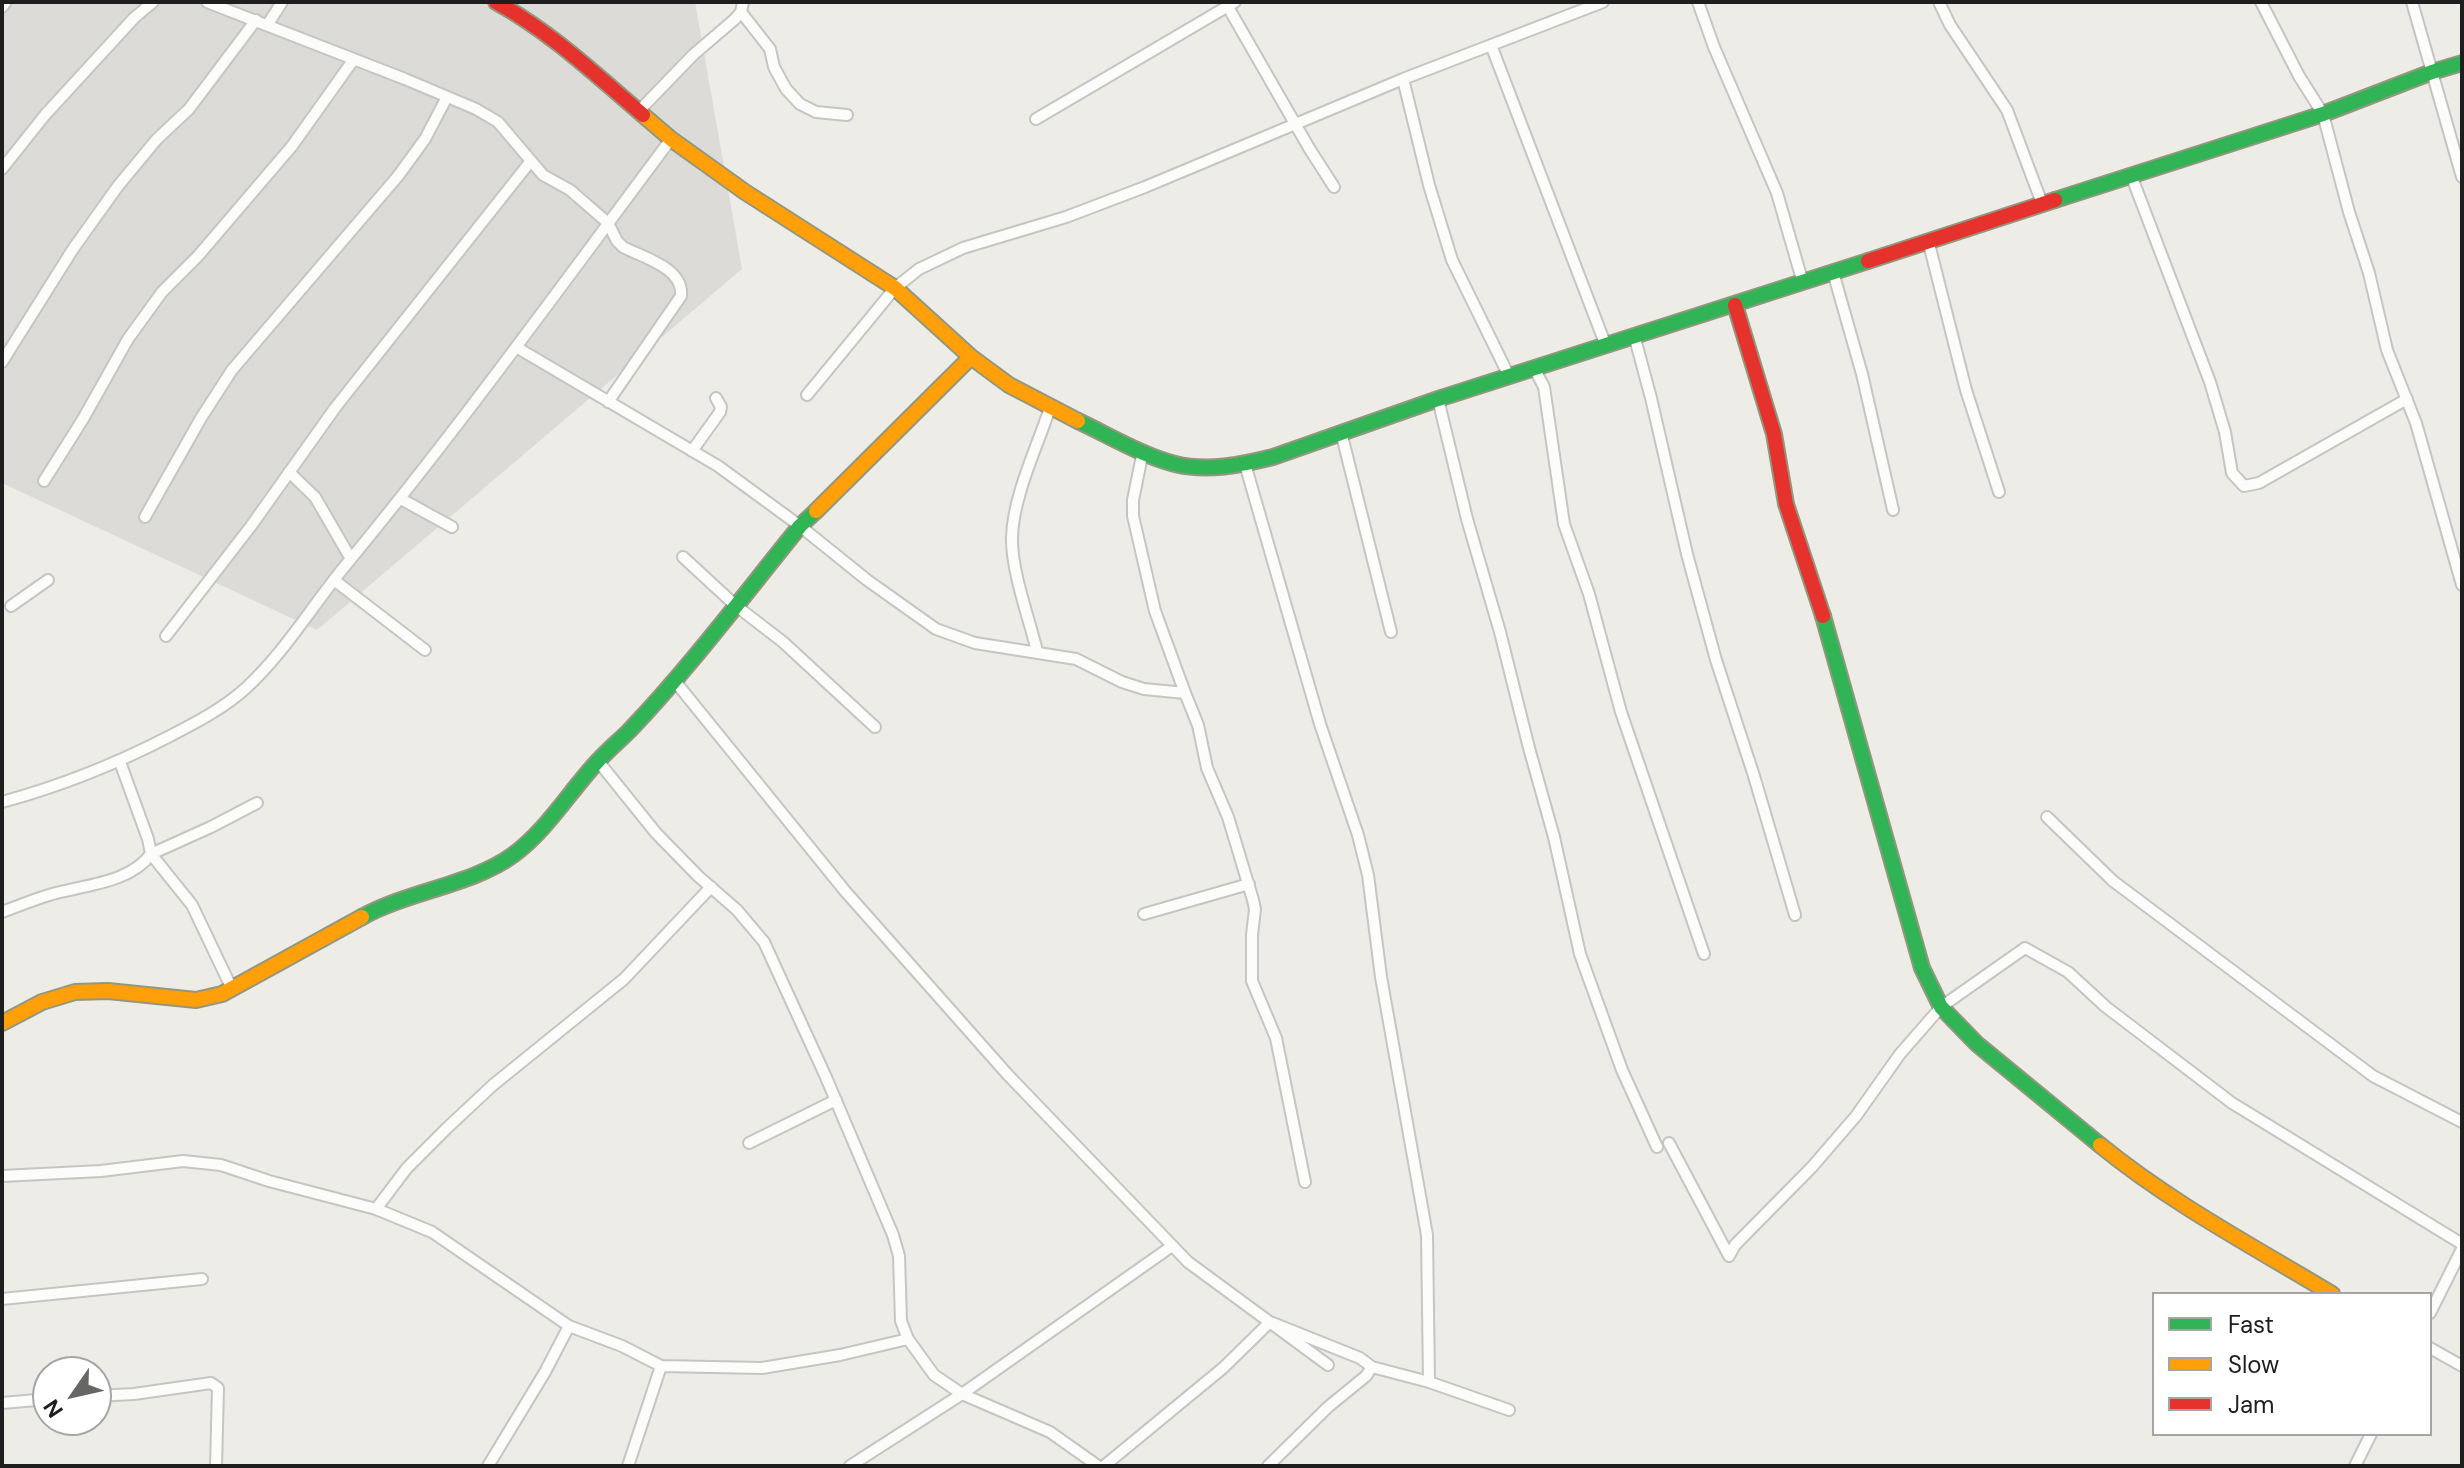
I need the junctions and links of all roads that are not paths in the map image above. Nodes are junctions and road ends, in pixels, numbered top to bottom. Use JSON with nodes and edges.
{"nodes":[{"id":1,"x":6,"y":2,"type":"edge"},
{"id":2,"x":153,"y":2,"type":"edge"},
{"id":3,"x":207,"y":2,"type":"edge"},
{"id":4,"x":282,"y":2,"type":"edge"},
{"id":5,"x":496,"y":2,"type":"edge"},
{"id":6,"x":1603,"y":2,"type":"edge"},
{"id":7,"x":1698,"y":2,"type":"edge"},
{"id":8,"x":1939,"y":2,"type":"edge"},
{"id":9,"x":2261,"y":2,"type":"edge"},
{"id":10,"x":2412,"y":2,"type":"edge"},
{"id":11,"x":1232,"y":4,"type":"edge"},
{"id":12,"x":2,"y":7,"type":"edge"},
{"id":13,"x":742,"y":7,"type":"edge"},
{"id":14,"x":256,"y":20,"type":"junction"},
{"id":15,"x":268,"y":24,"type":"junction"},
{"id":16,"x":1491,"y":45,"type":"junction"},
{"id":17,"x":354,"y":59,"type":"junction"},
{"id":18,"x":2462,"y":63,"type":"edge"},
{"id":19,"x":2432,"y":72,"type":"junction"},
{"id":20,"x":1403,"y":79,"type":"junction"},
{"id":21,"x":447,"y":97,"type":"junction"},
{"id":22,"x":638,"y":112,"type":"junction"},
{"id":23,"x":2323,"y":114,"type":"junction"},
{"id":24,"x":847,"y":115,"type":"dead end"},
{"id":25,"x":1036,"y":119,"type":"dead end"},
{"id":26,"x":1296,"y":124,"type":"junction"},
{"id":27,"x":671,"y":139,"type":"junction"},
{"id":28,"x":530,"y":162,"type":"junction"},
{"id":29,"x":2,"y":169,"type":"edge"},
{"id":30,"x":2131,"y":175,"type":"junction"},
{"id":31,"x":2462,"y":177,"type":"edge"},
{"id":32,"x":1334,"y":187,"type":"dead end"},
{"id":33,"x":2043,"y":206,"type":"dead end"},
{"id":34,"x":608,"y":223,"type":"junction"},
{"id":35,"x":1928,"y":240,"type":"junction"},
{"id":36,"x":1833,"y":272,"type":"junction"},
{"id":37,"x":1803,"y":283,"type":"junction"},
{"id":38,"x":895,"y":288,"type":"junction"},
{"id":39,"x":1735,"y":305,"type":"junction"},
{"id":40,"x":1634,"y":335,"type":"junction"},
{"id":41,"x":1606,"y":346,"type":"junction"},
{"id":42,"x":516,"y":347,"type":"junction"},
{"id":43,"x":971,"y":357,"type":"junction"},
{"id":44,"x":2,"y":362,"type":"edge"},
{"id":45,"x":1534,"y":368,"type":"junction"},
{"id":46,"x":1509,"y":376,"type":"junction"},
{"id":47,"x":807,"y":395,"type":"dead end"},
{"id":48,"x":716,"y":398,"type":"dead end"},
{"id":49,"x":1438,"y":399,"type":"junction"},
{"id":50,"x":2407,"y":399,"type":"junction"},
{"id":51,"x":608,"y":402,"type":"junction"},
{"id":52,"x":1050,"y":408,"type":"junction"},
{"id":53,"x":1341,"y":432,"type":"junction"},
{"id":54,"x":692,"y":451,"type":"junction"},
{"id":55,"x":1143,"y":451,"type":"junction"},
{"id":56,"x":1245,"y":464,"type":"junction"},
{"id":57,"x":289,"y":472,"type":"junction"},
{"id":58,"x":44,"y":481,"type":"dead end"},
{"id":59,"x":1999,"y":492,"type":"dead end"},
{"id":60,"x":401,"y":499,"type":"junction"},
{"id":61,"x":1893,"y":510,"type":"dead end"},
{"id":62,"x":145,"y":517,"type":"dead end"},
{"id":63,"x":800,"y":526,"type":"junction"},
{"id":64,"x":452,"y":527,"type":"dead end"},
{"id":65,"x":683,"y":557,"type":"dead end"},
{"id":66,"x":351,"y":559,"type":"junction"},
{"id":67,"x":48,"y":580,"type":"dead end"},
{"id":68,"x":334,"y":580,"type":"junction"},
{"id":69,"x":2462,"y":585,"type":"edge"},
{"id":70,"x":28,"y":591,"type":"dead end"},
{"id":71,"x":735,"y":605,"type":"junction"},
{"id":72,"x":6,"y":609,"type":"edge"},
{"id":73,"x":1391,"y":632,"type":"dead end"},
{"id":74,"x":166,"y":636,"type":"dead end"},
{"id":75,"x":425,"y":650,"type":"dead end"},
{"id":76,"x":1037,"y":651,"type":"junction"},
{"id":77,"x":674,"y":680,"type":"junction"},
{"id":78,"x":1185,"y":693,"type":"junction"},
{"id":79,"x":875,"y":727,"type":"dead end"},
{"id":80,"x":598,"y":761,"type":"junction"},
{"id":81,"x":120,"y":762,"type":"junction"},
{"id":82,"x":2,"y":802,"type":"edge"},
{"id":83,"x":257,"y":803,"type":"dead end"},
{"id":84,"x":2047,"y":817,"type":"dead end"},
{"id":85,"x":151,"y":854,"type":"junction"},
{"id":86,"x":1249,"y":884,"type":"junction"},
{"id":87,"x":711,"y":887,"type":"junction"},
{"id":88,"x":2,"y":912,"type":"edge"},
{"id":89,"x":1144,"y":914,"type":"dead end"},
{"id":90,"x":1795,"y":915,"type":"dead end"},
{"id":91,"x":1704,"y":954,"type":"dead end"},
{"id":92,"x":232,"y":989,"type":"junction"},
{"id":93,"x":1941,"y":1007,"type":"junction"},
{"id":94,"x":2,"y":1023,"type":"edge"},
{"id":95,"x":836,"y":1100,"type":"junction"},
{"id":96,"x":2462,"y":1122,"type":"edge"},
{"id":97,"x":749,"y":1143,"type":"dead end"},
{"id":98,"x":1669,"y":1143,"type":"dead end"},
{"id":99,"x":1657,"y":1147,"type":"dead end"},
{"id":100,"x":2,"y":1176,"type":"edge"},
{"id":101,"x":1305,"y":1182,"type":"dead end"},
{"id":102,"x":376,"y":1209,"type":"junction"},
{"id":103,"x":1172,"y":1246,"type":"junction"},
{"id":104,"x":2462,"y":1246,"type":"edge"},
{"id":105,"x":202,"y":1279,"type":"dead end"},
{"id":106,"x":2328,"y":1292,"type":"edge"},
{"id":107,"x":2,"y":1299,"type":"edge"},
{"id":108,"x":2432,"y":1309,"type":"edge"},
{"id":109,"x":569,"y":1326,"type":"junction"},
{"id":110,"x":908,"y":1339,"type":"junction"},
{"id":111,"x":2432,"y":1349,"type":"edge"},
{"id":112,"x":1328,"y":1365,"type":"dead end"},
{"id":113,"x":661,"y":1366,"type":"junction"},
{"id":114,"x":2462,"y":1366,"type":"edge"},
{"id":115,"x":1372,"y":1367,"type":"junction"},
{"id":116,"x":1429,"y":1382,"type":"junction"},
{"id":117,"x":962,"y":1394,"type":"junction"},
{"id":118,"x":112,"y":1395,"type":"edge"},
{"id":119,"x":32,"y":1400,"type":"edge"},
{"id":120,"x":2,"y":1403,"type":"edge"},
{"id":121,"x":1509,"y":1410,"type":"dead end"},
{"id":122,"x":2370,"y":1436,"type":"edge"},
{"id":123,"x":216,"y":1466,"type":"edge"},
{"id":124,"x":488,"y":1466,"type":"edge"},
{"id":125,"x":628,"y":1466,"type":"edge"},
{"id":126,"x":850,"y":1466,"type":"edge"},
{"id":127,"x":1098,"y":1466,"type":"edge"},
{"id":128,"x":1104,"y":1466,"type":"edge"},
{"id":129,"x":1268,"y":1466,"type":"edge"},
{"id":130,"x":2355,"y":1466,"type":"edge"}],
"edges":[{"from":1,"to":12,"type":"street"},
{"from":2,"to":29,"type":"street"},
{"from":3,"to":14,"type":"street"},
{"from":4,"to":15,"type":"street"},
{"from":5,"to":22,"type":"street"},
{"from":6,"to":16,"type":"street"},
{"from":7,"to":37,"type":"street"},
{"from":8,"to":33,"type":"street"},
{"from":9,"to":23,"type":"street"},
{"from":10,"to":19,"type":"street"},
{"from":11,"to":25,"type":"street"},
{"from":11,"to":26,"type":"street"},
{"from":13,"to":22,"type":"street"},
{"from":13,"to":24,"type":"street"},
{"from":14,"to":15,"type":"street"},
{"from":14,"to":44,"type":"street"},
{"from":15,"to":17,"type":"street"},
{"from":16,"to":20,"type":"street"},
{"from":16,"to":41,"type":"street"},
{"from":17,"to":21,"type":"street"},
{"from":17,"to":58,"type":"street"},
{"from":18,"to":19,"type":"street"},
{"from":19,"to":23,"type":"street"},
{"from":19,"to":31,"type":"street"},
{"from":20,"to":26,"type":"street"},
{"from":20,"to":46,"type":"street"},
{"from":21,"to":28,"type":"street"},
{"from":21,"to":62,"type":"street"},
{"from":22,"to":27,"type":"street"},
{"from":23,"to":30,"type":"street"},
{"from":23,"to":50,"type":"street"},
{"from":26,"to":32,"type":"street"},
{"from":26,"to":38,"type":"street"},
{"from":27,"to":34,"type":"street"},
{"from":27,"to":38,"type":"street"},
{"from":28,"to":34,"type":"street"},
{"from":28,"to":57,"type":"street"},
{"from":30,"to":35,"type":"street"},
{"from":30,"to":50,"type":"street"},
{"from":34,"to":42,"type":"street"},
{"from":34,"to":51,"type":"street"},
{"from":35,"to":36,"type":"street"},
{"from":35,"to":59,"type":"street"},
{"from":36,"to":37,"type":"street"},
{"from":36,"to":61,"type":"street"},
{"from":37,"to":39,"type":"street"},
{"from":38,"to":43,"type":"street"},
{"from":38,"to":47,"type":"street"},
{"from":39,"to":40,"type":"street"},
{"from":39,"to":93,"type":"street"},
{"from":40,"to":41,"type":"street"},
{"from":40,"to":90,"type":"street"},
{"from":41,"to":45,"type":"street"},
{"from":42,"to":51,"type":"street"},
{"from":42,"to":60,"type":"street"},
{"from":43,"to":52,"type":"street"},
{"from":43,"to":63,"type":"street"},
{"from":45,"to":46,"type":"street"},
{"from":45,"to":91,"type":"street"},
{"from":46,"to":49,"type":"street"},
{"from":48,"to":54,"type":"street"},
{"from":49,"to":53,"type":"street"},
{"from":49,"to":99,"type":"street"},
{"from":50,"to":69,"type":"street"},
{"from":51,"to":54,"type":"street"},
{"from":52,"to":55,"type":"street"},
{"from":52,"to":76,"type":"street"},
{"from":53,"to":56,"type":"street"},
{"from":53,"to":73,"type":"street"},
{"from":54,"to":63,"type":"street"},
{"from":55,"to":56,"type":"street"},
{"from":55,"to":78,"type":"street"},
{"from":56,"to":116,"type":"street"},
{"from":57,"to":66,"type":"street"},
{"from":57,"to":74,"type":"street"},
{"from":60,"to":64,"type":"street"},
{"from":60,"to":66,"type":"street"},
{"from":63,"to":71,"type":"street"},
{"from":63,"to":76,"type":"street"},
{"from":65,"to":71,"type":"street"},
{"from":66,"to":68,"type":"street"},
{"from":67,"to":72,"type":"street"},
{"from":68,"to":75,"type":"street"},
{"from":68,"to":81,"type":"street"},
{"from":70,"to":72,"type":"street"},
{"from":71,"to":77,"type":"street"},
{"from":71,"to":79,"type":"street"},
{"from":76,"to":78,"type":"street"},
{"from":77,"to":80,"type":"street"},
{"from":77,"to":103,"type":"street"},
{"from":78,"to":86,"type":"street"},
{"from":80,"to":87,"type":"street"},
{"from":80,"to":92,"type":"street"},
{"from":81,"to":82,"type":"street"},
{"from":81,"to":85,"type":"street"},
{"from":83,"to":85,"type":"street"},
{"from":84,"to":96,"type":"street"},
{"from":85,"to":88,"type":"street"},
{"from":85,"to":92,"type":"street"},
{"from":86,"to":89,"type":"street"},
{"from":86,"to":101,"type":"street"},
{"from":87,"to":95,"type":"street"},
{"from":87,"to":102,"type":"street"},
{"from":92,"to":94,"type":"street"},
{"from":93,"to":98,"type":"street"},
{"from":93,"to":104,"type":"street"},
{"from":93,"to":106,"type":"street"},
{"from":95,"to":97,"type":"street"},
{"from":95,"to":110,"type":"street"},
{"from":100,"to":102,"type":"street"},
{"from":102,"to":109,"type":"street"},
{"from":103,"to":112,"type":"street"},
{"from":103,"to":117,"type":"street"},
{"from":104,"to":108,"type":"street"},
{"from":105,"to":107,"type":"street"},
{"from":109,"to":113,"type":"street"},
{"from":109,"to":124,"type":"street"},
{"from":110,"to":113,"type":"street"},
{"from":110,"to":117,"type":"street"},
{"from":111,"to":114,"type":"street"},
{"from":113,"to":125,"type":"street"},
{"from":115,"to":116,"type":"street"},
{"from":115,"to":128,"type":"street"},
{"from":115,"to":129,"type":"street"},
{"from":116,"to":121,"type":"street"},
{"from":117,"to":126,"type":"street"},
{"from":117,"to":127,"type":"street"},
{"from":118,"to":123,"type":"street"},
{"from":119,"to":120,"type":"street"},
{"from":122,"to":130,"type":"street"}]}
